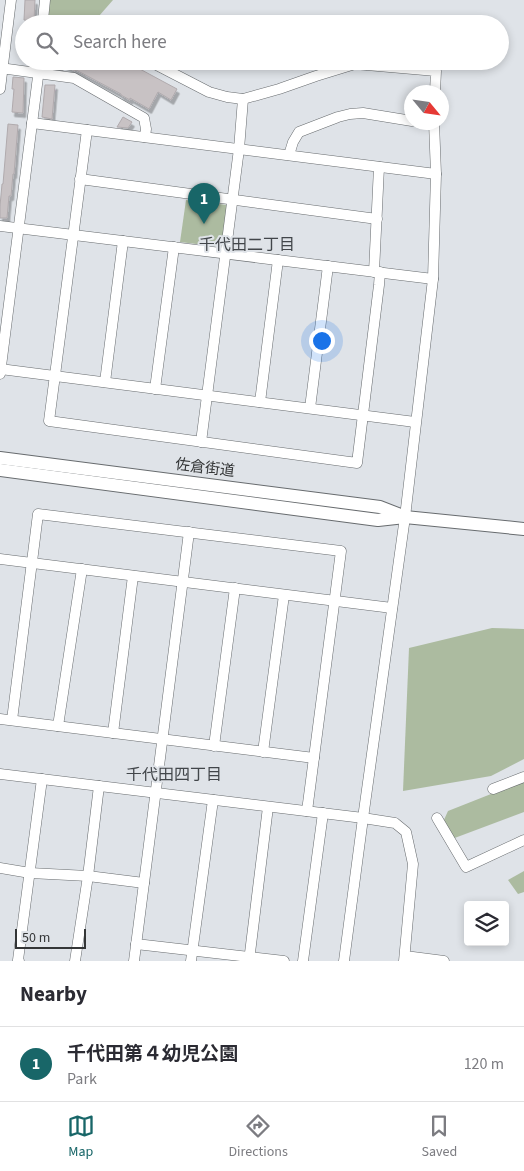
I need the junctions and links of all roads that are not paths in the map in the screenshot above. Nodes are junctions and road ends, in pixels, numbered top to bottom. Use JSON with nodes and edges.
{"nodes":[{"id":1,"x":11,"y":0,"type":"edge"},
{"id":2,"x":45,"y":0,"type":"edge"},
{"id":3,"x":44,"y":15,"type":"edge"},
{"id":4,"x":1,"y":68,"type":"edge"},
{"id":5,"x":15,"y":70,"type":"edge"},
{"id":6,"x":20,"y":70,"type":"edge"},
{"id":7,"x":166,"y":70,"type":"edge"},
{"id":8,"x":336,"y":70,"type":"edge"},
{"id":9,"x":424,"y":70,"type":"edge"},
{"id":10,"x":38,"y":72,"type":"junction"},
{"id":11,"x":435,"y":85,"type":"edge"},
{"id":12,"x":0,"y":89,"type":"edge"},
{"id":13,"x":243,"y":99,"type":"junction"},
{"id":14,"x":404,"y":120,"type":"edge"},
{"id":15,"x":32,"y":123,"type":"junction"},
{"id":16,"x":86,"y":130,"type":"junction"},
{"id":17,"x":432,"y":130,"type":"edge"},
{"id":18,"x":145,"y":137,"type":"junction"},
{"id":19,"x":239,"y":149,"type":"junction"},
{"id":20,"x":289,"y":155,"type":"junction"},
{"id":21,"x":379,"y":167,"type":"junction"},
{"id":22,"x":436,"y":174,"type":"junction"},
{"id":23,"x":80,"y":179,"type":"junction"},
{"id":24,"x":232,"y":199,"type":"junction"},
{"id":25,"x":377,"y":219,"type":"junction"},
{"id":26,"x":0,"y":226,"type":"edge"},
{"id":27,"x":19,"y":228,"type":"junction"},
{"id":28,"x":73,"y":235,"type":"junction"},
{"id":29,"x":123,"y":241,"type":"junction"},
{"id":30,"x":174,"y":247,"type":"junction"},
{"id":31,"x":225,"y":253,"type":"junction"},
{"id":32,"x":278,"y":260,"type":"junction"},
{"id":33,"x":328,"y":266,"type":"junction"},
{"id":34,"x":377,"y":272,"type":"junction"},
{"id":35,"x":433,"y":279,"type":"junction"},
{"id":36,"x":0,"y":371,"type":"edge"},
{"id":37,"x":55,"y":376,"type":"junction"},
{"id":38,"x":105,"y":382,"type":"junction"},
{"id":39,"x":156,"y":389,"type":"junction"},
{"id":40,"x":207,"y":395,"type":"junction"},
{"id":41,"x":260,"y":402,"type":"junction"},
{"id":42,"x":310,"y":408,"type":"junction"},
{"id":43,"x":363,"y":415,"type":"junction"},
{"id":44,"x":416,"y":422,"type":"junction"},
{"id":45,"x":201,"y":442,"type":"junction"},
{"id":46,"x":0,"y":458,"type":"edge"},
{"id":47,"x":0,"y":470,"type":"edge"},
{"id":48,"x":405,"y":517,"type":"junction"},
{"id":49,"x":522,"y":531,"type":"edge"},
{"id":50,"x":189,"y":532,"type":"junction"},
{"id":51,"x":0,"y":559,"type":"edge"},
{"id":52,"x":32,"y":563,"type":"junction"},
{"id":53,"x":82,"y":569,"type":"junction"},
{"id":54,"x":133,"y":576,"type":"junction"},
{"id":55,"x":182,"y":582,"type":"junction"},
{"id":56,"x":234,"y":588,"type":"junction"},
{"id":57,"x":284,"y":595,"type":"junction"},
{"id":58,"x":335,"y":601,"type":"junction"},
{"id":59,"x":392,"y":608,"type":"junction"},
{"id":60,"x":0,"y":719,"type":"edge"},
{"id":61,"x":12,"y":720,"type":"junction"},
{"id":62,"x":58,"y":726,"type":"junction"},
{"id":63,"x":113,"y":733,"type":"junction"},
{"id":64,"x":162,"y":739,"type":"junction"},
{"id":65,"x":214,"y":746,"type":"junction"},
{"id":66,"x":263,"y":752,"type":"junction"},
{"id":67,"x":314,"y":758,"type":"junction"},
{"id":68,"x":0,"y":774,"type":"edge"},
{"id":69,"x":524,"y":778,"type":"edge"},
{"id":70,"x":42,"y":779,"type":"junction"},
{"id":71,"x":99,"y":786,"type":"junction"},
{"id":72,"x":493,"y":790,"type":"dead end"},
{"id":73,"x":155,"y":793,"type":"junction"},
{"id":74,"x":213,"y":800,"type":"junction"},
{"id":75,"x":268,"y":806,"type":"junction"},
{"id":76,"x":307,"y":811,"type":"junction"},
{"id":77,"x":323,"y":813,"type":"junction"},
{"id":78,"x":363,"y":818,"type":"junction"},
{"id":79,"x":437,"y":818,"type":"dead end"},
{"id":80,"x":524,"y":840,"type":"edge"},
{"id":81,"x":0,"y":868,"type":"edge"},
{"id":82,"x":30,"y":873,"type":"junction"},
{"id":83,"x":88,"y":876,"type":"junction"},
{"id":84,"x":144,"y":883,"type":"junction"},
{"id":85,"x":136,"y":944,"type":"junction"},
{"id":86,"x":192,"y":956,"type":"edge"},
{"id":87,"x":404,"y":958,"type":"edge"},
{"id":88,"x":249,"y":959,"type":"edge"},
{"id":89,"x":19,"y":961,"type":"edge"},
{"id":90,"x":75,"y":961,"type":"edge"},
{"id":91,"x":134,"y":961,"type":"edge"},
{"id":92,"x":284,"y":961,"type":"edge"},
{"id":93,"x":303,"y":961,"type":"edge"},
{"id":94,"x":344,"y":961,"type":"edge"},
{"id":95,"x":444,"y":961,"type":"edge"}],
"edges":[{"from":1,"to":4,"type":"street"},
{"from":2,"to":3,"type":"street"},
{"from":4,"to":5,"type":"street"},
{"from":4,"to":12,"type":"street"},
{"from":6,"to":10,"type":"street"},
{"from":7,"to":13,"type":"street"},
{"from":8,"to":13,"type":"street"},
{"from":9,"to":11,"type":"street"},
{"from":10,"to":15,"type":"street"},
{"from":10,"to":18,"type":"street"},
{"from":13,"to":19,"type":"street"},
{"from":14,"to":20,"type":"street"},
{"from":15,"to":16,"type":"street"},
{"from":15,"to":27,"type":"street"},
{"from":16,"to":18,"type":"street"},
{"from":16,"to":23,"type":"street"},
{"from":17,"to":22,"type":"street"},
{"from":18,"to":19,"type":"street"},
{"from":19,"to":20,"type":"street"},
{"from":19,"to":24,"type":"street"},
{"from":20,"to":21,"type":"street"},
{"from":21,"to":22,"type":"street"},
{"from":21,"to":25,"type":"street"},
{"from":22,"to":35,"type":"street"},
{"from":23,"to":24,"type":"street"},
{"from":23,"to":28,"type":"street"},
{"from":24,"to":25,"type":"street"},
{"from":24,"to":31,"type":"street"},
{"from":25,"to":34,"type":"street"},
{"from":26,"to":27,"type":"street"},
{"from":27,"to":28,"type":"street"},
{"from":27,"to":36,"type":"street"},
{"from":28,"to":29,"type":"street"},
{"from":28,"to":37,"type":"street"},
{"from":29,"to":30,"type":"street"},
{"from":29,"to":38,"type":"street"},
{"from":30,"to":31,"type":"street"},
{"from":30,"to":39,"type":"street"},
{"from":31,"to":32,"type":"street"},
{"from":31,"to":40,"type":"street"},
{"from":32,"to":33,"type":"street"},
{"from":32,"to":41,"type":"street"},
{"from":33,"to":34,"type":"street"},
{"from":33,"to":42,"type":"street"},
{"from":34,"to":35,"type":"street"},
{"from":34,"to":43,"type":"street"},
{"from":35,"to":44,"type":"street"},
{"from":36,"to":37,"type":"street"},
{"from":37,"to":38,"type":"street"},
{"from":37,"to":45,"type":"street"},
{"from":38,"to":39,"type":"street"},
{"from":39,"to":40,"type":"street"},
{"from":40,"to":41,"type":"street"},
{"from":40,"to":45,"type":"street"},
{"from":41,"to":42,"type":"street"},
{"from":42,"to":43,"type":"street"},
{"from":43,"to":44,"type":"street"},
{"from":43,"to":45,"type":"street"},
{"from":44,"to":48,"type":"street"},
{"from":46,"to":48,"type":"main road","name":"佐倉街道"},
{"from":47,"to":48,"type":"main road","name":"佐倉街道"},
{"from":48,"to":49,"type":"main road","name":"佐倉街道"},
{"from":48,"to":59,"type":"street"},
{"from":50,"to":52,"type":"street"},
{"from":50,"to":55,"type":"street"},
{"from":50,"to":58,"type":"street"},
{"from":51,"to":52,"type":"street"},
{"from":52,"to":53,"type":"street"},
{"from":52,"to":61,"type":"street"},
{"from":53,"to":54,"type":"street"},
{"from":53,"to":62,"type":"street"},
{"from":54,"to":55,"type":"street"},
{"from":54,"to":63,"type":"street"},
{"from":55,"to":56,"type":"street"},
{"from":55,"to":64,"type":"street"},
{"from":56,"to":57,"type":"street"},
{"from":56,"to":65,"type":"street"},
{"from":57,"to":58,"type":"street"},
{"from":57,"to":66,"type":"street"},
{"from":58,"to":59,"type":"street"},
{"from":58,"to":67,"type":"street"},
{"from":59,"to":78,"type":"street"},
{"from":60,"to":61,"type":"street"},
{"from":61,"to":62,"type":"street"},
{"from":62,"to":63,"type":"street"},
{"from":63,"to":64,"type":"street"},
{"from":64,"to":65,"type":"street"},
{"from":64,"to":73,"type":"street"},
{"from":65,"to":66,"type":"street"},
{"from":66,"to":67,"type":"street"},
{"from":67,"to":76,"type":"street"},
{"from":68,"to":70,"type":"street"},
{"from":69,"to":72,"type":"street"},
{"from":70,"to":71,"type":"street"},
{"from":70,"to":82,"type":"street"},
{"from":71,"to":73,"type":"street"},
{"from":71,"to":83,"type":"street"},
{"from":73,"to":74,"type":"street"},
{"from":73,"to":84,"type":"street"},
{"from":74,"to":75,"type":"street"},
{"from":74,"to":86,"type":"street"},
{"from":75,"to":76,"type":"street"},
{"from":75,"to":88,"type":"street"},
{"from":76,"to":77,"type":"street"},
{"from":77,"to":78,"type":"street"},
{"from":77,"to":93,"type":"street"},
{"from":78,"to":87,"type":"street"},
{"from":78,"to":94,"type":"street"},
{"from":79,"to":80,"type":"street"},
{"from":81,"to":82,"type":"street"},
{"from":82,"to":83,"type":"street"},
{"from":82,"to":89,"type":"street"},
{"from":83,"to":84,"type":"street"},
{"from":83,"to":90,"type":"street"},
{"from":84,"to":85,"type":"street"},
{"from":85,"to":86,"type":"street"},
{"from":85,"to":91,"type":"street"},
{"from":86,"to":88,"type":"street"},
{"from":87,"to":95,"type":"street"},
{"from":88,"to":92,"type":"street"}]}
